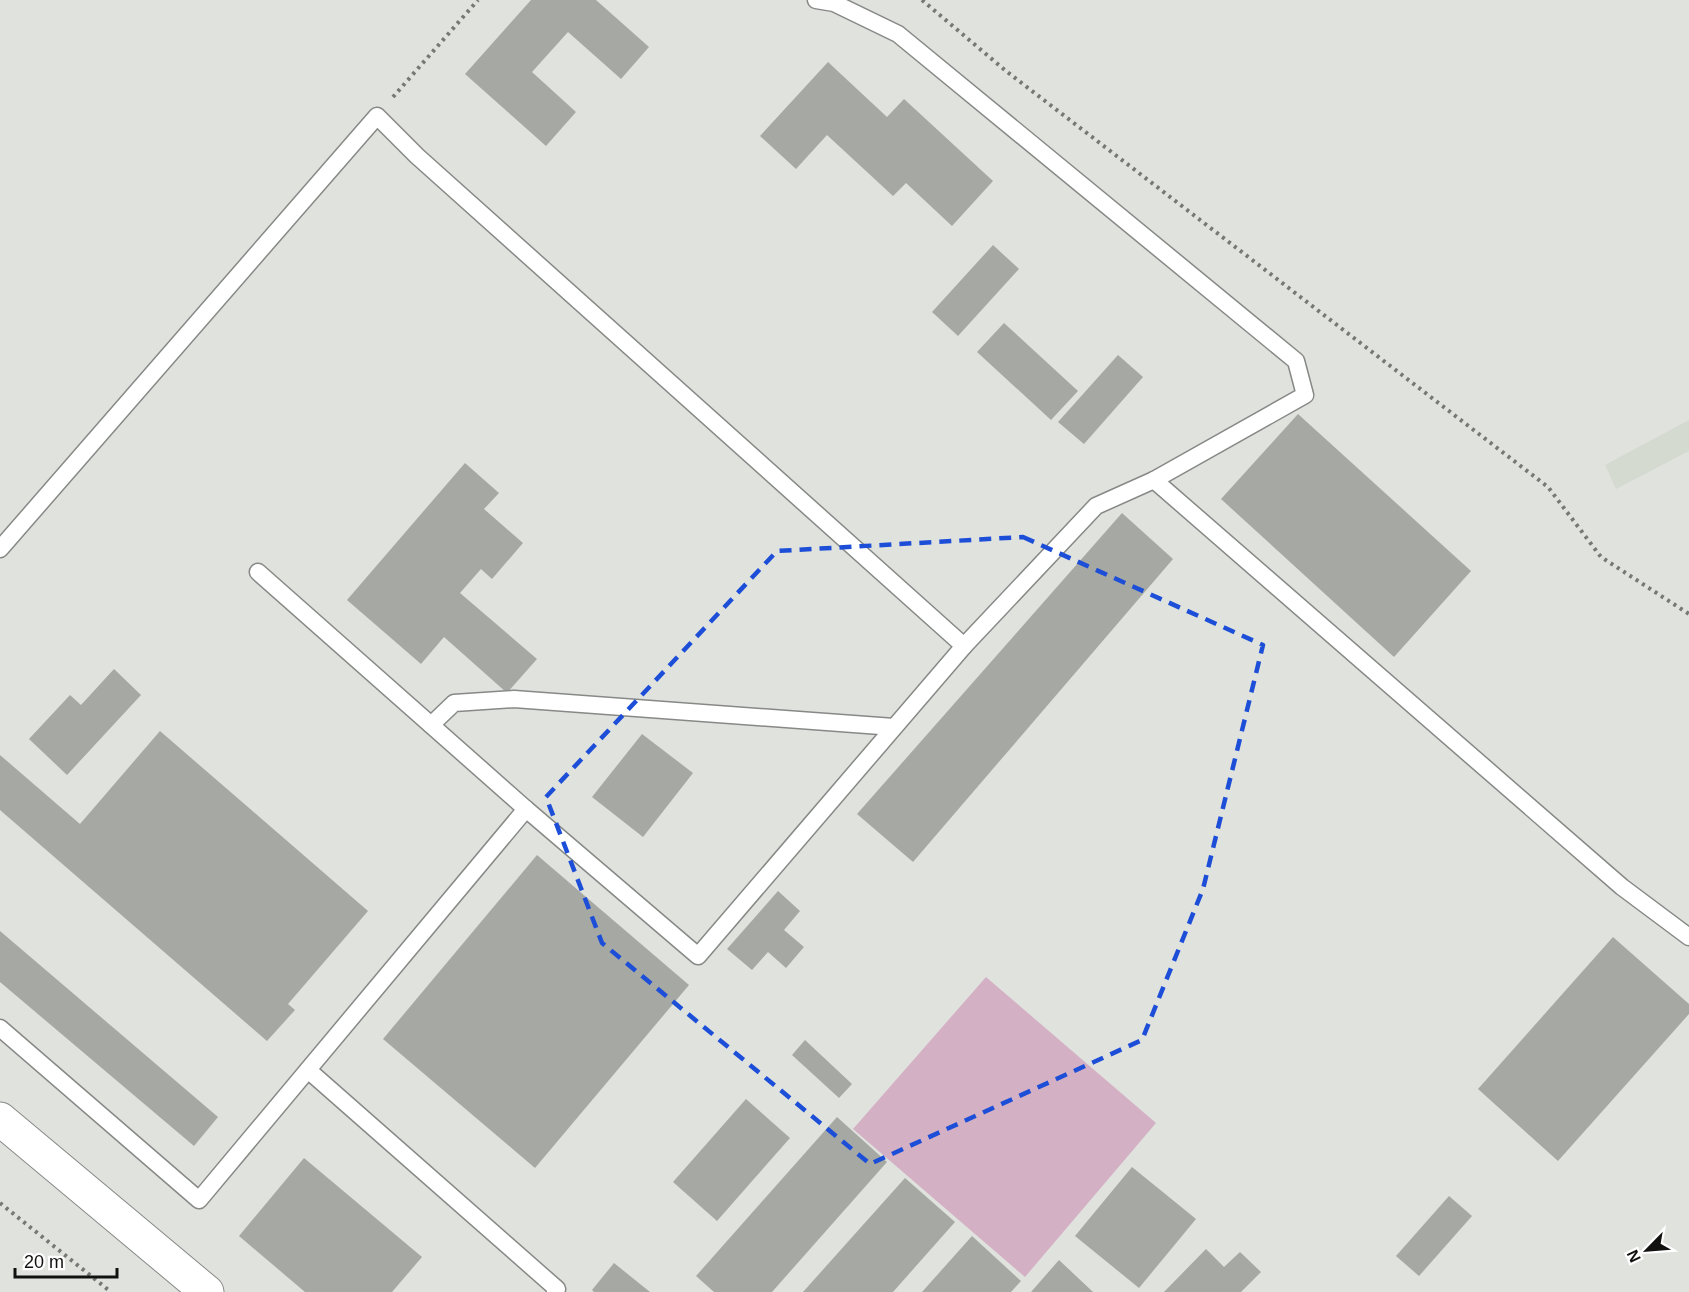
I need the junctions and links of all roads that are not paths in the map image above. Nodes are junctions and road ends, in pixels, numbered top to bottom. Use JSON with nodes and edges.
{"nodes":[{"id":1,"x":816,"y":0,"type":"edge"},
{"id":2,"x":1154,"y":480,"type":"junction"},
{"id":3,"x":0,"y":549,"type":"edge"},
{"id":4,"x":258,"y":572,"type":"dead end"},
{"id":5,"x":964,"y":646,"type":"junction"},
{"id":6,"x":431,"y":725,"type":"junction"},
{"id":7,"x":894,"y":727,"type":"junction"},
{"id":8,"x":526,"y":809,"type":"junction"},
{"id":9,"x":1689,"y":937,"type":"edge"},
{"id":10,"x":0,"y":1028,"type":"edge"},
{"id":11,"x":308,"y":1070,"type":"junction"},
{"id":12,"x":0,"y":1119,"type":"edge"},
{"id":13,"x":207,"y":1292,"type":"edge"},
{"id":14,"x":555,"y":1292,"type":"edge"}],
"edges":[{"from":1,"to":2,"type":"lane"},
{"from":2,"to":5,"type":"lane"},
{"from":2,"to":9,"type":"lane"},
{"from":3,"to":5,"type":"lane"},
{"from":4,"to":6,"type":"lane"},
{"from":5,"to":7,"type":"lane"},
{"from":6,"to":7,"type":"lane"},
{"from":6,"to":8,"type":"lane"},
{"from":7,"to":8,"type":"lane"},
{"from":8,"to":11,"type":"lane"},
{"from":10,"to":11,"type":"lane"},
{"from":11,"to":14,"type":"lane"},
{"from":12,"to":13,"type":"street"}]}
